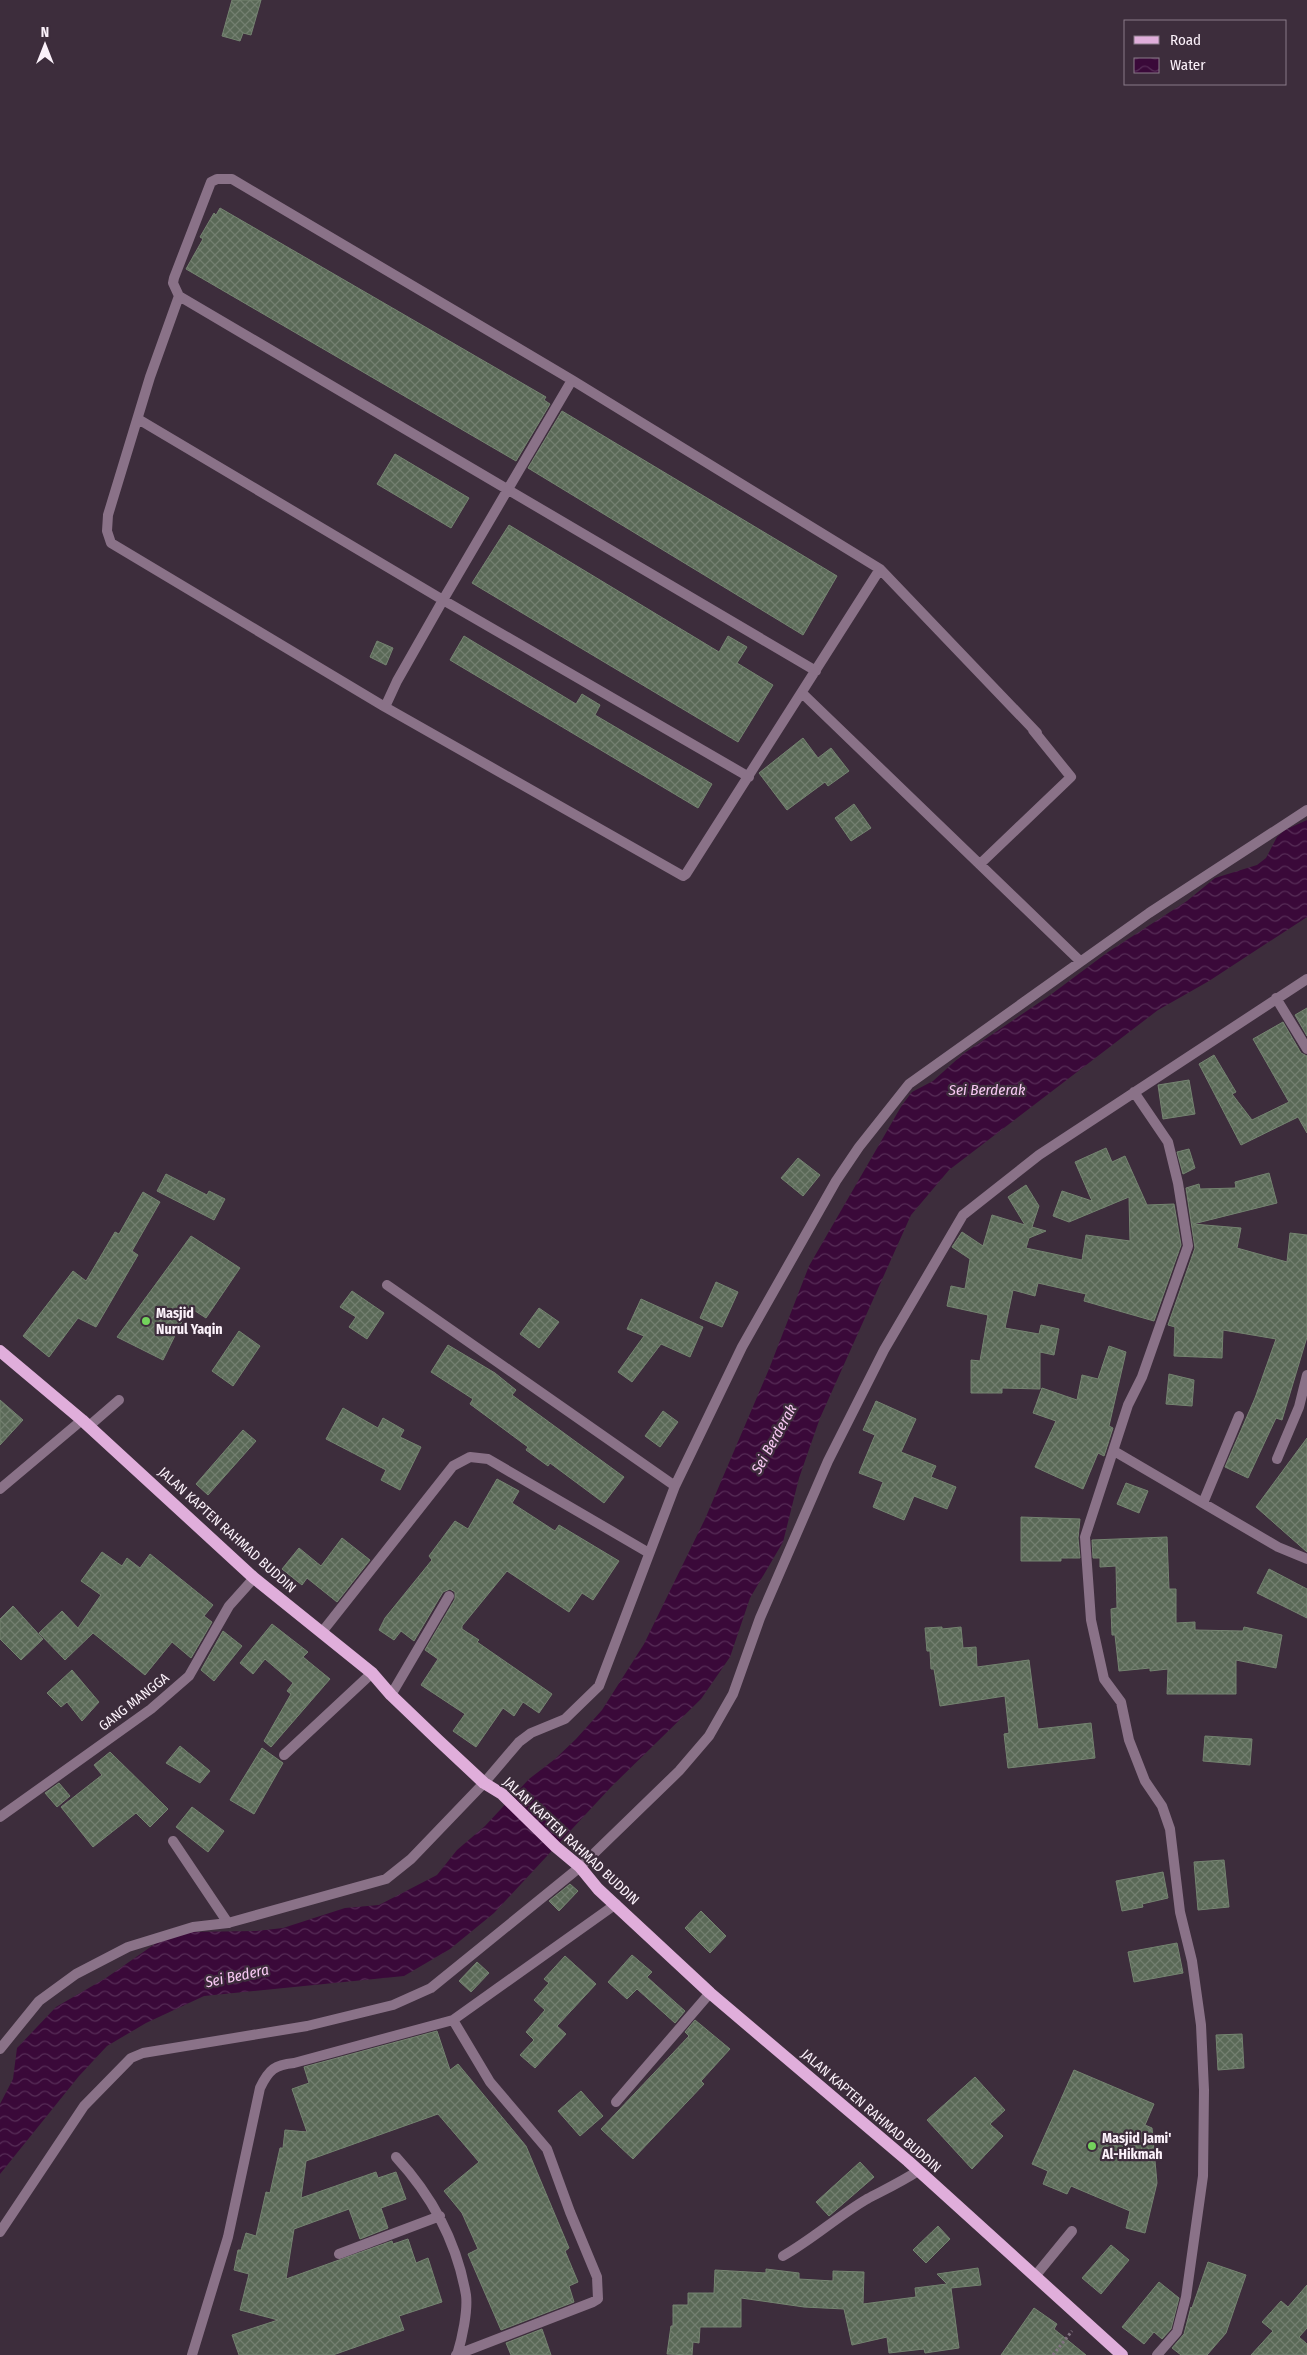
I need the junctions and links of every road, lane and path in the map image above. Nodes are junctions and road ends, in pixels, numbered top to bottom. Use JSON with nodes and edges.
{"nodes":[{"id":1,"x":179,"y":296,"type":"junction"},
{"id":2,"x":572,"y":380,"type":"junction"},
{"id":3,"x":138,"y":419,"type":"junction"},
{"id":4,"x":510,"y":490,"type":"junction"},
{"id":5,"x":880,"y":569,"type":"junction"},
{"id":6,"x":443,"y":600,"type":"junction"},
{"id":7,"x":816,"y":671,"type":"junction"},
{"id":8,"x":802,"y":693,"type":"junction"},
{"id":9,"x":385,"y":706,"type":"junction"},
{"id":10,"x":1028,"y":723,"type":"junction"},
{"id":11,"x":1037,"y":733,"type":"dead end"},
{"id":12,"x":749,"y":777,"type":"junction"},
{"id":13,"x":1307,"y":810,"type":"edge"},
{"id":14,"x":980,"y":864,"type":"junction"},
{"id":15,"x":1080,"y":961,"type":"junction"},
{"id":16,"x":1307,"y":979,"type":"edge"},
{"id":17,"x":1276,"y":998,"type":"junction"},
{"id":18,"x":1307,"y":1049,"type":"edge"},
{"id":19,"x":1134,"y":1092,"type":"junction"},
{"id":20,"x":387,"y":1285,"type":"dead end"},
{"id":21,"x":0,"y":1351,"type":"edge"},
{"id":22,"x":1307,"y":1375,"type":"edge"},
{"id":23,"x":119,"y":1400,"type":"dead end"},
{"id":24,"x":1239,"y":1416,"type":"dead end"},
{"id":25,"x":86,"y":1423,"type":"junction"},
{"id":26,"x":1114,"y":1450,"type":"junction"},
{"id":27,"x":1277,"y":1459,"type":"dead end"},
{"id":28,"x":675,"y":1486,"type":"junction"},
{"id":29,"x":0,"y":1489,"type":"edge"},
{"id":30,"x":1203,"y":1503,"type":"junction"},
{"id":31,"x":649,"y":1553,"type":"junction"},
{"id":32,"x":1303,"y":1558,"type":"edge"},
{"id":33,"x":254,"y":1578,"type":"junction"},
{"id":34,"x":449,"y":1596,"type":"dead end"},
{"id":35,"x":322,"y":1632,"type":"junction"},
{"id":36,"x":372,"y":1672,"type":"junction"},
{"id":37,"x":391,"y":1695,"type":"junction"},
{"id":38,"x":284,"y":1755,"type":"dead end"},
{"id":39,"x":484,"y":1783,"type":"junction"},
{"id":40,"x":0,"y":1817,"type":"edge"},
{"id":41,"x":173,"y":1841,"type":"dead end"},
{"id":42,"x":580,"y":1867,"type":"junction"},
{"id":43,"x":616,"y":1904,"type":"junction"},
{"id":44,"x":228,"y":1924,"type":"junction"},
{"id":45,"x":710,"y":1993,"type":"junction"},
{"id":46,"x":453,"y":2020,"type":"junction"},
{"id":47,"x":0,"y":2049,"type":"edge"},
{"id":48,"x":616,"y":2102,"type":"dead end"},
{"id":49,"x":396,"y":2157,"type":"dead end"},
{"id":50,"x":918,"y":2171,"type":"junction"},
{"id":51,"x":440,"y":2216,"type":"junction"},
{"id":52,"x":1072,"y":2231,"type":"dead end"},
{"id":53,"x":0,"y":2232,"type":"edge"},
{"id":54,"x":339,"y":2254,"type":"dead end"},
{"id":55,"x":783,"y":2256,"type":"dead end"},
{"id":56,"x":1036,"y":2275,"type":"junction"},
{"id":57,"x":1082,"y":2319,"type":"junction"},
{"id":58,"x":192,"y":2355,"type":"edge"},
{"id":59,"x":457,"y":2355,"type":"edge"},
{"id":60,"x":1052,"y":2355,"type":"edge"},
{"id":61,"x":1122,"y":2355,"type":"edge"},
{"id":62,"x":1157,"y":2355,"type":"edge"}],
"edges":[{"from":1,"to":2,"type":"street"},
{"from":1,"to":3,"type":"street"},
{"from":1,"to":4,"type":"street"},
{"from":2,"to":4,"type":"street"},
{"from":2,"to":5,"type":"street"},
{"from":3,"to":6,"type":"street"},
{"from":3,"to":9,"type":"street"},
{"from":4,"to":6,"type":"street"},
{"from":4,"to":7,"type":"street"},
{"from":5,"to":7,"type":"street"},
{"from":5,"to":10,"type":"street"},
{"from":6,"to":9,"type":"street"},
{"from":6,"to":12,"type":"street"},
{"from":7,"to":8,"type":"street"},
{"from":8,"to":12,"type":"street"},
{"from":8,"to":14,"type":"street"},
{"from":9,"to":12,"type":"street"},
{"from":10,"to":11,"type":"street"},
{"from":10,"to":14,"type":"street"},
{"from":13,"to":15,"type":"street"},
{"from":14,"to":15,"type":"street"},
{"from":15,"to":28,"type":"street"},
{"from":16,"to":17,"type":"street"},
{"from":17,"to":18,"type":"street"},
{"from":17,"to":19,"type":"street"},
{"from":19,"to":26,"type":"street"},
{"from":19,"to":42,"type":"street"},
{"from":20,"to":28,"type":"street"},
{"from":21,"to":25,"type":"main road","name":"JALAN KAPTEN RAHMAD BUDDIN"},
{"from":22,"to":27,"type":"street"},
{"from":23,"to":25,"type":"street"},
{"from":24,"to":30,"type":"street"},
{"from":25,"to":29,"type":"street"},
{"from":25,"to":33,"type":"main road","name":"JALAN KAPTEN RAHMAD BUDDIN"},
{"from":26,"to":30,"type":"street"},
{"from":26,"to":62,"type":"street"},
{"from":28,"to":31,"type":"street"},
{"from":30,"to":32,"type":"street"},
{"from":31,"to":35,"type":"street"},
{"from":31,"to":39,"type":"street"},
{"from":33,"to":35,"type":"main road","name":"JALAN KAPTEN RAHMAD BUDDIN"},
{"from":33,"to":40,"type":"street","name":"GANG MANGGA"},
{"from":34,"to":37,"type":"street"},
{"from":35,"to":36,"type":"main road","name":"JALAN KAPTEN RAHMAD BUDDIN"},
{"from":36,"to":37,"type":"main road","name":"JALAN KAPTEN RAHMAD BUDDIN"},
{"from":36,"to":38,"type":"street"},
{"from":37,"to":39,"type":"main road","name":"JALAN KAPTEN RAHMAD BUDDIN"},
{"from":39,"to":42,"type":"main road","name":"JALAN KAPTEN RAHMAD BUDDIN"},
{"from":39,"to":44,"type":"street"},
{"from":41,"to":44,"type":"street"},
{"from":42,"to":43,"type":"main road","name":"JALAN KAPTEN RAHMAD BUDDIN"},
{"from":42,"to":53,"type":"street"},
{"from":43,"to":45,"type":"main road","name":"JALAN KAPTEN RAHMAD BUDDIN"},
{"from":43,"to":46,"type":"street"},
{"from":44,"to":47,"type":"street"},
{"from":45,"to":48,"type":"street"},
{"from":45,"to":50,"type":"main road","name":"JALAN KAPTEN RAHMAD BUDDIN"},
{"from":46,"to":58,"type":"street"},
{"from":46,"to":59,"type":"street"},
{"from":49,"to":51,"type":"street"},
{"from":50,"to":55,"type":"street"},
{"from":50,"to":56,"type":"main road","name":"JALAN KAPTEN RAHMAD BUDDIN"},
{"from":51,"to":54,"type":"street"},
{"from":51,"to":59,"type":"street"},
{"from":52,"to":56,"type":"street"},
{"from":56,"to":57,"type":"main road","name":"JALAN KAPTEN RAHMAD BUDDIN"},
{"from":57,"to":60,"type":"path"},
{"from":57,"to":61,"type":"main road","name":"JALAN KAPTEN RAHMAD BUDDIN"}]}
